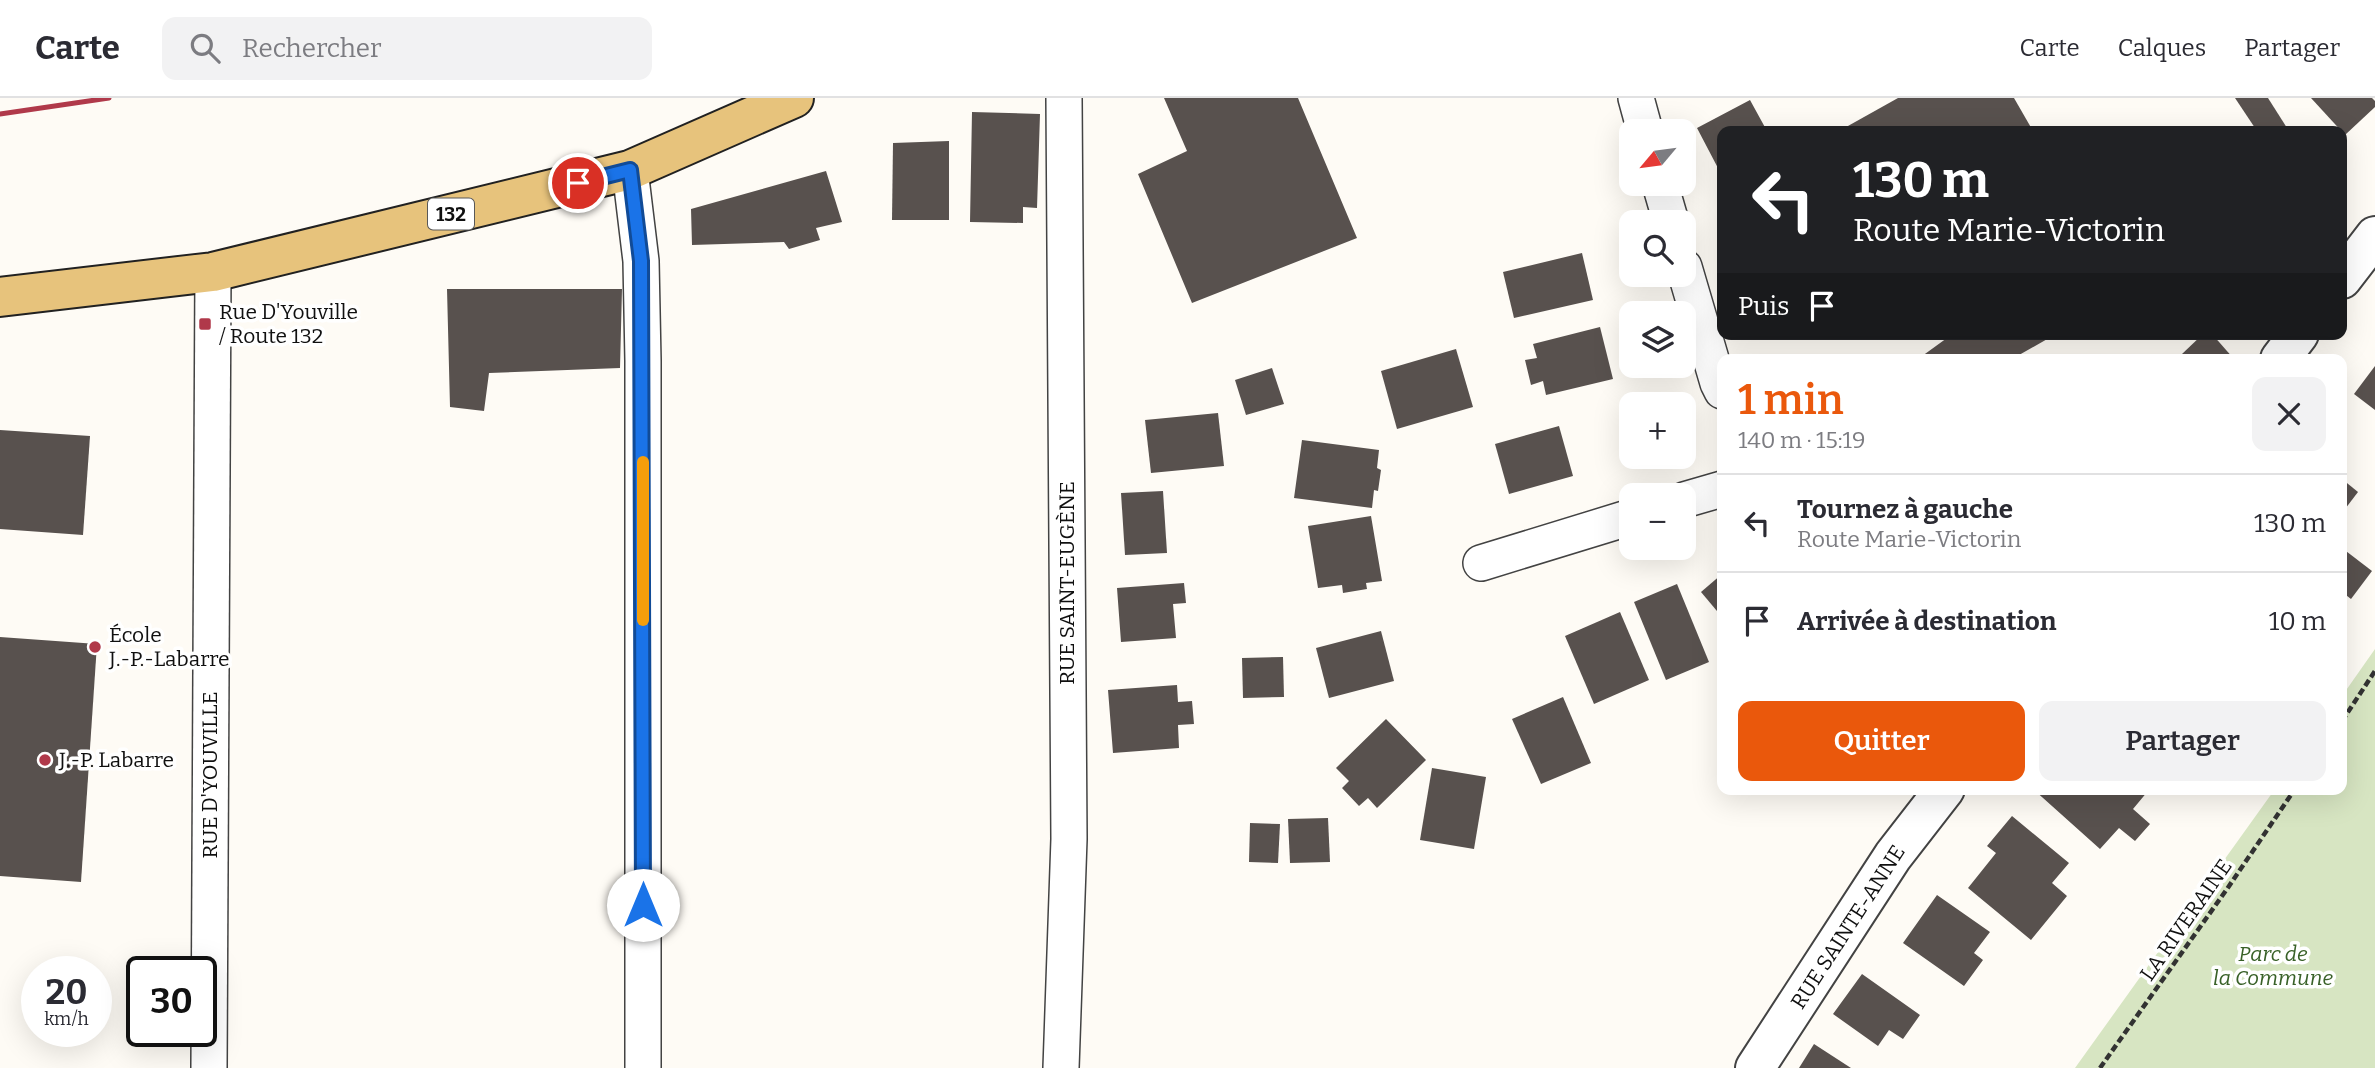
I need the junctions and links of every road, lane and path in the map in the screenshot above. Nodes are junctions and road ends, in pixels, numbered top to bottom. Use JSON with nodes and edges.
{"nodes":[{"id":1,"x":794,"y":98,"type":"edge"},
{"id":2,"x":1064,"y":98,"type":"edge"},
{"id":3,"x":1636,"y":98,"type":"edge"},
{"id":4,"x":1642,"y":119,"type":"edge"},
{"id":5,"x":630,"y":170,"type":"junction"},
{"id":6,"x":2375,"y":236,"type":"edge"},
{"id":7,"x":214,"y":272,"type":"junction"},
{"id":8,"x":2347,"y":272,"type":"edge"},
{"id":9,"x":1690,"y":287,"type":"edge"},
{"id":10,"x":0,"y":297,"type":"edge"},
{"id":11,"x":2294,"y":340,"type":"edge"},
{"id":12,"x":2284,"y":354,"type":"edge"},
{"id":13,"x":1717,"y":380,"type":"edge"},
{"id":14,"x":1717,"y":490,"type":"edge"},
{"id":15,"x":1696,"y":497,"type":"edge"},
{"id":16,"x":1619,"y":521,"type":"edge"},
{"id":17,"x":1481,"y":563,"type":"dead end"},
{"id":18,"x":2375,"y":671,"type":"edge"},
{"id":19,"x":2347,"y":713,"type":"edge"},
{"id":20,"x":1940,"y":795,"type":"edge"},
{"id":21,"x":2291,"y":795,"type":"edge"},
{"id":22,"x":209,"y":1068,"type":"edge"},
{"id":23,"x":643,"y":1068,"type":"edge"},
{"id":24,"x":1061,"y":1068,"type":"edge"},
{"id":25,"x":1755,"y":1068,"type":"edge"},
{"id":26,"x":2100,"y":1068,"type":"edge"}],
"edges":[{"from":1,"to":5,"type":"main road","number":"132"},
{"from":2,"to":24,"type":"street","name":"RUE SAINT-EUGÈNE"},
{"from":3,"to":4,"type":"street"},
{"from":5,"to":7,"type":"main road","number":"132"},
{"from":5,"to":23,"type":"street"},
{"from":6,"to":8,"type":"street"},
{"from":7,"to":10,"type":"main road","number":"132"},
{"from":7,"to":22,"type":"street","name":"RUE D'YOUVILLE"},
{"from":9,"to":13,"type":"street"},
{"from":11,"to":12,"type":"street"},
{"from":14,"to":15,"type":"street"},
{"from":16,"to":17,"type":"street"},
{"from":18,"to":19,"type":"path"},
{"from":20,"to":25,"type":"street","name":"RUE SAINTE-ANNE"},
{"from":21,"to":26,"type":"path","name":"LA RIVERAINE"}]}
